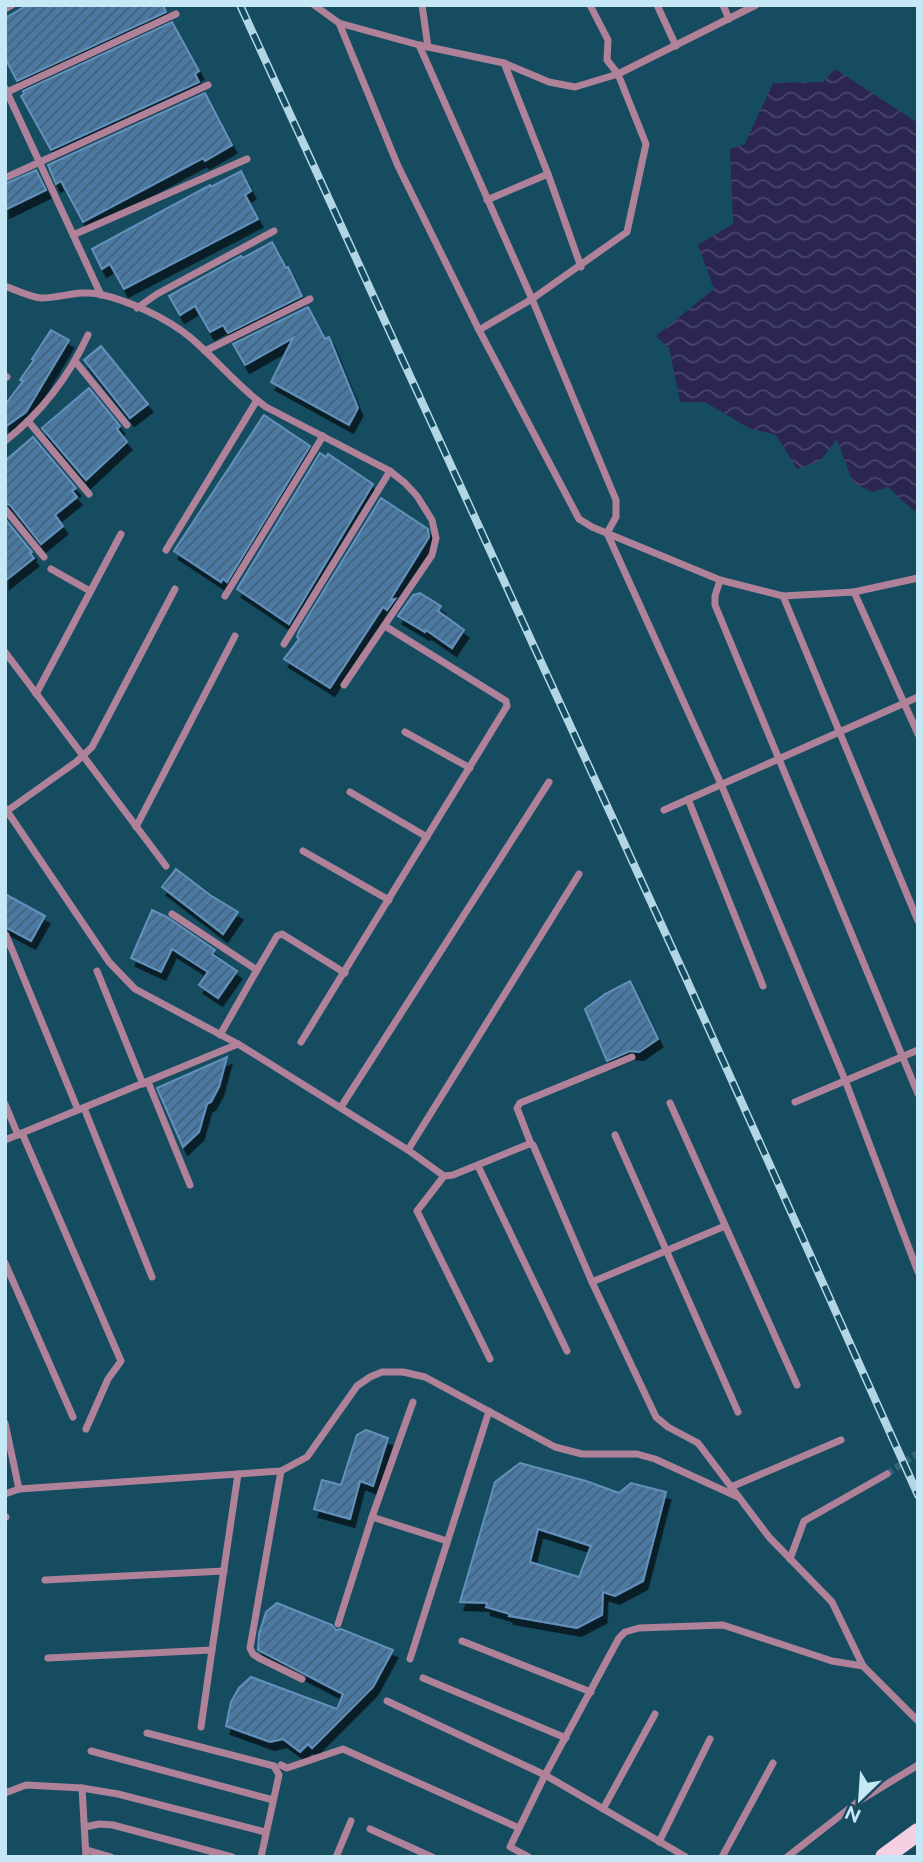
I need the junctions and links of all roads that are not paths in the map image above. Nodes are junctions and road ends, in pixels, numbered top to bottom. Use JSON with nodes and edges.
{"nodes":[{"id":1,"x":12,"y":5,"type":"edge"},
{"id":2,"x":315,"y":5,"type":"edge"},
{"id":3,"x":422,"y":5,"type":"edge"},
{"id":4,"x":590,"y":5,"type":"edge"},
{"id":5,"x":657,"y":5,"type":"edge"},
{"id":6,"x":723,"y":5,"type":"edge"},
{"id":7,"x":755,"y":5,"type":"edge"},
{"id":8,"x":5,"y":9,"type":"edge"},
{"id":9,"x":176,"y":14,"type":"dead end"},
{"id":10,"x":729,"y":19,"type":"junction"},
{"id":11,"x":339,"y":23,"type":"junction"},
{"id":12,"x":419,"y":44,"type":"junction"},
{"id":13,"x":676,"y":46,"type":"junction"},
{"id":14,"x":428,"y":47,"type":"junction"},
{"id":15,"x":504,"y":64,"type":"junction"},
{"id":16,"x":618,"y":74,"type":"junction"},
{"id":17,"x":208,"y":85,"type":"dead end"},
{"id":18,"x":6,"y":91,"type":"edge"},
{"id":19,"x":247,"y":159,"type":"dead end"},
{"id":20,"x":38,"y":162,"type":"junction"},
{"id":21,"x":548,"y":174,"type":"junction"},
{"id":22,"x":5,"y":178,"type":"edge"},
{"id":23,"x":487,"y":200,"type":"junction"},
{"id":24,"x":274,"y":231,"type":"dead end"},
{"id":25,"x":73,"y":235,"type":"junction"},
{"id":26,"x":581,"y":267,"type":"junction"},
{"id":27,"x":5,"y":286,"type":"edge"},
{"id":28,"x":101,"y":295,"type":"junction"},
{"id":29,"x":310,"y":299,"type":"dead end"},
{"id":30,"x":532,"y":299,"type":"junction"},
{"id":31,"x":137,"y":308,"type":"junction"},
{"id":32,"x":480,"y":330,"type":"junction"},
{"id":33,"x":88,"y":335,"type":"dead end"},
{"id":34,"x":205,"y":351,"type":"junction"},
{"id":35,"x":75,"y":361,"type":"junction"},
{"id":36,"x":257,"y":400,"type":"junction"},
{"id":37,"x":28,"y":421,"type":"junction"},
{"id":38,"x":127,"y":425,"type":"dead end"},
{"id":39,"x":323,"y":436,"type":"junction"},
{"id":40,"x":5,"y":441,"type":"edge"},
{"id":41,"x":390,"y":471,"type":"junction"},
{"id":42,"x":89,"y":494,"type":"dead end"},
{"id":43,"x":5,"y":509,"type":"edge"},
{"id":44,"x":607,"y":533,"type":"junction"},
{"id":45,"x":121,"y":534,"type":"dead end"},
{"id":46,"x":166,"y":550,"type":"dead end"},
{"id":47,"x":44,"y":557,"type":"dead end"},
{"id":48,"x":51,"y":569,"type":"dead end"},
{"id":49,"x":918,"y":578,"type":"edge"},
{"id":50,"x":720,"y":580,"type":"junction"},
{"id":51,"x":175,"y":589,"type":"dead end"},
{"id":52,"x":90,"y":591,"type":"junction"},
{"id":53,"x":853,"y":592,"type":"junction"},
{"id":54,"x":225,"y":596,"type":"dead end"},
{"id":55,"x":783,"y":596,"type":"junction"},
{"id":56,"x":385,"y":626,"type":"junction"},
{"id":57,"x":235,"y":636,"type":"dead end"},
{"id":58,"x":284,"y":644,"type":"dead end"},
{"id":59,"x":5,"y":652,"type":"edge"},
{"id":60,"x":344,"y":685,"type":"dead end"},
{"id":61,"x":36,"y":694,"type":"junction"},
{"id":62,"x":918,"y":697,"type":"edge"},
{"id":63,"x":904,"y":704,"type":"junction"},
{"id":64,"x":405,"y":732,"type":"dead end"},
{"id":65,"x":839,"y":733,"type":"junction"},
{"id":66,"x":918,"y":734,"type":"edge"},
{"id":67,"x":82,"y":756,"type":"junction"},
{"id":68,"x":778,"y":760,"type":"junction"},
{"id":69,"x":470,"y":768,"type":"junction"},
{"id":70,"x":549,"y":782,"type":"dead end"},
{"id":71,"x":721,"y":784,"type":"junction"},
{"id":72,"x":350,"y":792,"type":"dead end"},
{"id":73,"x":688,"y":799,"type":"junction"},
{"id":74,"x":6,"y":810,"type":"edge"},
{"id":75,"x":664,"y":810,"type":"dead end"},
{"id":76,"x":136,"y":827,"type":"junction"},
{"id":77,"x":427,"y":836,"type":"junction"},
{"id":78,"x":303,"y":851,"type":"dead end"},
{"id":79,"x":166,"y":866,"type":"dead end"},
{"id":80,"x":579,"y":874,"type":"dead end"},
{"id":81,"x":389,"y":900,"type":"junction"},
{"id":82,"x":172,"y":914,"type":"dead end"},
{"id":83,"x":918,"y":922,"type":"edge"},
{"id":84,"x":6,"y":935,"type":"edge"},
{"id":85,"x":257,"y":970,"type":"junction"},
{"id":86,"x":97,"y":971,"type":"dead end"},
{"id":87,"x":345,"y":973,"type":"junction"},
{"id":88,"x":763,"y":986,"type":"dead end"},
{"id":89,"x":220,"y":1035,"type":"junction"},
{"id":90,"x":301,"y":1042,"type":"dead end"},
{"id":91,"x":238,"y":1044,"type":"junction"},
{"id":92,"x":918,"y":1050,"type":"edge"},
{"id":93,"x":901,"y":1056,"type":"junction"},
{"id":94,"x":632,"y":1057,"type":"dead end"},
{"id":95,"x":845,"y":1080,"type":"junction"},
{"id":96,"x":146,"y":1083,"type":"junction"},
{"id":97,"x":918,"y":1094,"type":"edge"},
{"id":98,"x":795,"y":1102,"type":"dead end"},
{"id":99,"x":670,"y":1103,"type":"dead end"},
{"id":100,"x":5,"y":1104,"type":"edge"},
{"id":101,"x":341,"y":1107,"type":"junction"},
{"id":102,"x":81,"y":1109,"type":"junction"},
{"id":103,"x":20,"y":1134,"type":"junction"},
{"id":104,"x":615,"y":1135,"type":"dead end"},
{"id":105,"x":5,"y":1140,"type":"edge"},
{"id":106,"x":531,"y":1144,"type":"junction"},
{"id":107,"x":408,"y":1150,"type":"junction"},
{"id":108,"x":478,"y":1166,"type":"junction"},
{"id":109,"x":444,"y":1176,"type":"junction"},
{"id":110,"x":190,"y":1185,"type":"dead end"},
{"id":111,"x":725,"y":1226,"type":"junction"},
{"id":112,"x":666,"y":1250,"type":"junction"},
{"id":113,"x":5,"y":1263,"type":"edge"},
{"id":114,"x":918,"y":1272,"type":"edge"},
{"id":115,"x":152,"y":1277,"type":"dead end"},
{"id":116,"x":592,"y":1282,"type":"junction"},
{"id":117,"x":567,"y":1351,"type":"dead end"},
{"id":118,"x":490,"y":1359,"type":"dead end"},
{"id":119,"x":797,"y":1385,"type":"dead end"},
{"id":120,"x":413,"y":1402,"type":"dead end"},
{"id":121,"x":489,"y":1411,"type":"junction"},
{"id":122,"x":738,"y":1412,"type":"dead end"},
{"id":123,"x":73,"y":1417,"type":"dead end"},
{"id":124,"x":5,"y":1423,"type":"edge"},
{"id":125,"x":86,"y":1429,"type":"dead end"},
{"id":126,"x":841,"y":1440,"type":"dead end"},
{"id":127,"x":281,"y":1471,"type":"junction"},
{"id":128,"x":238,"y":1474,"type":"junction"},
{"id":129,"x":887,"y":1474,"type":"tunnel mouth"},
{"id":130,"x":731,"y":1487,"type":"junction"},
{"id":131,"x":19,"y":1489,"type":"junction"},
{"id":132,"x":5,"y":1494,"type":"edge"},
{"id":133,"x":738,"y":1497,"type":"junction"},
{"id":134,"x":372,"y":1517,"type":"junction"},
{"id":135,"x":447,"y":1541,"type":"junction"},
{"id":136,"x":790,"y":1559,"type":"junction"},
{"id":137,"x":224,"y":1572,"type":"junction"},
{"id":138,"x":45,"y":1580,"type":"dead end"},
{"id":139,"x":338,"y":1624,"type":"dead end"},
{"id":140,"x":462,"y":1641,"type":"dead end"},
{"id":141,"x":212,"y":1650,"type":"junction"},
{"id":142,"x":48,"y":1658,"type":"dead end"},
{"id":143,"x":410,"y":1659,"type":"dead end"},
{"id":144,"x":863,"y":1666,"type":"junction"},
{"id":145,"x":424,"y":1678,"type":"dead end"},
{"id":146,"x":302,"y":1679,"type":"dead end"},
{"id":147,"x":591,"y":1692,"type":"junction"},
{"id":148,"x":387,"y":1701,"type":"dead end"},
{"id":149,"x":655,"y":1714,"type":"dead end"},
{"id":150,"x":918,"y":1721,"type":"edge"},
{"id":151,"x":201,"y":1727,"type":"dead end"},
{"id":152,"x":147,"y":1732,"type":"dead end"},
{"id":153,"x":566,"y":1738,"type":"junction"},
{"id":154,"x":710,"y":1739,"type":"dead end"},
{"id":155,"x":91,"y":1751,"type":"dead end"},
{"id":156,"x":773,"y":1763,"type":"dead end"},
{"id":157,"x":281,"y":1765,"type":"dead end"},
{"id":158,"x":918,"y":1765,"type":"edge"},
{"id":159,"x":545,"y":1775,"type":"junction"},
{"id":160,"x":82,"y":1788,"type":"junction"},
{"id":161,"x":5,"y":1793,"type":"edge"},
{"id":162,"x":273,"y":1800,"type":"junction"},
{"id":163,"x":603,"y":1809,"type":"junction"},
{"id":164,"x":351,"y":1821,"type":"dead end"},
{"id":165,"x":85,"y":1827,"type":"junction"},
{"id":166,"x":519,"y":1828,"type":"junction"},
{"id":167,"x":370,"y":1829,"type":"dead end"},
{"id":168,"x":265,"y":1832,"type":"junction"},
{"id":169,"x":918,"y":1832,"type":"edge"},
{"id":170,"x":659,"y":1842,"type":"junction"},
{"id":171,"x":510,"y":1846,"type":"junction"},
{"id":172,"x":87,"y":1854,"type":"edge"},
{"id":173,"x":111,"y":1857,"type":"edge"},
{"id":174,"x":232,"y":1857,"type":"edge"},
{"id":175,"x":261,"y":1857,"type":"edge"},
{"id":176,"x":336,"y":1857,"type":"edge"},
{"id":177,"x":432,"y":1857,"type":"edge"},
{"id":178,"x":505,"y":1857,"type":"edge"},
{"id":179,"x":529,"y":1857,"type":"edge"},
{"id":180,"x":686,"y":1857,"type":"edge"},
{"id":181,"x":722,"y":1857,"type":"edge"},
{"id":182,"x":787,"y":1857,"type":"edge"},
{"id":183,"x":884,"y":1857,"type":"edge"}],
"edges":[{"from":1,"to":8,"type":"street"},
{"from":2,"to":11,"type":"street"},
{"from":3,"to":14,"type":"street"},
{"from":4,"to":16,"type":"street"},
{"from":5,"to":13,"type":"street"},
{"from":6,"to":10,"type":"street"},
{"from":7,"to":10,"type":"street"},
{"from":9,"to":18,"type":"street"},
{"from":10,"to":13,"type":"street"},
{"from":11,"to":12,"type":"street"},
{"from":11,"to":32,"type":"street"},
{"from":12,"to":14,"type":"street"},
{"from":12,"to":23,"type":"street"},
{"from":13,"to":16,"type":"street"},
{"from":14,"to":15,"type":"street"},
{"from":15,"to":16,"type":"street"},
{"from":15,"to":21,"type":"street"},
{"from":16,"to":26,"type":"street"},
{"from":17,"to":20,"type":"street"},
{"from":18,"to":20,"type":"street"},
{"from":19,"to":25,"type":"street"},
{"from":20,"to":22,"type":"street"},
{"from":20,"to":25,"type":"street"},
{"from":21,"to":23,"type":"street"},
{"from":21,"to":26,"type":"street"},
{"from":23,"to":30,"type":"street"},
{"from":24,"to":31,"type":"street"},
{"from":25,"to":28,"type":"street"},
{"from":26,"to":30,"type":"street"},
{"from":27,"to":28,"type":"street"},
{"from":28,"to":31,"type":"street"},
{"from":29,"to":34,"type":"street"},
{"from":30,"to":32,"type":"street"},
{"from":30,"to":44,"type":"street"},
{"from":31,"to":34,"type":"street"},
{"from":32,"to":44,"type":"street"},
{"from":33,"to":35,"type":"street"},
{"from":34,"to":36,"type":"street"},
{"from":35,"to":37,"type":"street"},
{"from":35,"to":38,"type":"street"},
{"from":36,"to":39,"type":"street"},
{"from":36,"to":46,"type":"street"},
{"from":37,"to":40,"type":"street"},
{"from":37,"to":42,"type":"street"},
{"from":39,"to":41,"type":"street"},
{"from":39,"to":54,"type":"street"},
{"from":41,"to":56,"type":"street"},
{"from":41,"to":58,"type":"street"},
{"from":43,"to":47,"type":"street"},
{"from":44,"to":50,"type":"street"},
{"from":44,"to":71,"type":"street"},
{"from":45,"to":52,"type":"street"},
{"from":48,"to":52,"type":"street"},
{"from":49,"to":53,"type":"street"},
{"from":50,"to":55,"type":"street"},
{"from":50,"to":68,"type":"street"},
{"from":51,"to":67,"type":"street"},
{"from":52,"to":61,"type":"street"},
{"from":53,"to":55,"type":"street"},
{"from":53,"to":63,"type":"street"},
{"from":55,"to":65,"type":"street"},
{"from":56,"to":60,"type":"street"},
{"from":56,"to":69,"type":"street"},
{"from":57,"to":76,"type":"street"},
{"from":59,"to":61,"type":"street"},
{"from":61,"to":67,"type":"street"},
{"from":62,"to":63,"type":"street"},
{"from":63,"to":65,"type":"street"},
{"from":63,"to":66,"type":"street"},
{"from":64,"to":69,"type":"street"},
{"from":65,"to":68,"type":"street"},
{"from":65,"to":83,"type":"street"},
{"from":67,"to":74,"type":"street"},
{"from":67,"to":76,"type":"street"},
{"from":68,"to":71,"type":"street"},
{"from":68,"to":93,"type":"street"},
{"from":69,"to":77,"type":"street"},
{"from":70,"to":101,"type":"street"},
{"from":71,"to":73,"type":"street"},
{"from":71,"to":95,"type":"street"},
{"from":72,"to":77,"type":"street"},
{"from":73,"to":75,"type":"street"},
{"from":73,"to":88,"type":"street"},
{"from":74,"to":89,"type":"street"},
{"from":76,"to":79,"type":"street"},
{"from":77,"to":81,"type":"street"},
{"from":78,"to":81,"type":"street"},
{"from":80,"to":107,"type":"street"},
{"from":81,"to":87,"type":"street"},
{"from":82,"to":85,"type":"street"},
{"from":84,"to":102,"type":"street"},
{"from":85,"to":87,"type":"street"},
{"from":85,"to":89,"type":"street"},
{"from":86,"to":96,"type":"street"},
{"from":87,"to":90,"type":"street"},
{"from":89,"to":91,"type":"street"},
{"from":91,"to":96,"type":"street"},
{"from":91,"to":101,"type":"street"},
{"from":92,"to":93,"type":"street"},
{"from":93,"to":95,"type":"street"},
{"from":93,"to":97,"type":"street"},
{"from":94,"to":106,"type":"street"},
{"from":95,"to":98,"type":"street"},
{"from":95,"to":114,"type":"street"},
{"from":96,"to":102,"type":"street"},
{"from":96,"to":110,"type":"street"},
{"from":99,"to":111,"type":"street"},
{"from":100,"to":103,"type":"street"},
{"from":101,"to":107,"type":"street"},
{"from":102,"to":103,"type":"street"},
{"from":102,"to":115,"type":"street"},
{"from":103,"to":105,"type":"street"},
{"from":103,"to":125,"type":"street"},
{"from":104,"to":112,"type":"street"},
{"from":106,"to":108,"type":"street"},
{"from":106,"to":116,"type":"street"},
{"from":107,"to":109,"type":"street"},
{"from":108,"to":109,"type":"street"},
{"from":108,"to":117,"type":"street"},
{"from":109,"to":118,"type":"street"},
{"from":111,"to":112,"type":"street"},
{"from":111,"to":119,"type":"street"},
{"from":112,"to":116,"type":"street"},
{"from":112,"to":122,"type":"street"},
{"from":113,"to":123,"type":"street"},
{"from":116,"to":130,"type":"street"},
{"from":120,"to":134,"type":"street"},
{"from":121,"to":127,"type":"street"},
{"from":121,"to":133,"type":"street"},
{"from":121,"to":135,"type":"street"},
{"from":124,"to":131,"type":"street"},
{"from":126,"to":130,"type":"street"},
{"from":127,"to":128,"type":"street"},
{"from":127,"to":146,"type":"street"},
{"from":128,"to":131,"type":"street"},
{"from":128,"to":137,"type":"street"},
{"from":129,"to":136,"type":"street"},
{"from":130,"to":133,"type":"street"},
{"from":131,"to":132,"type":"street"},
{"from":133,"to":136,"type":"street"},
{"from":134,"to":135,"type":"street"},
{"from":134,"to":139,"type":"street"},
{"from":135,"to":143,"type":"street"},
{"from":136,"to":144,"type":"street"},
{"from":137,"to":138,"type":"street"},
{"from":137,"to":141,"type":"street"},
{"from":140,"to":147,"type":"street"},
{"from":141,"to":142,"type":"street"},
{"from":141,"to":151,"type":"street"},
{"from":144,"to":147,"type":"street"},
{"from":144,"to":150,"type":"street"},
{"from":145,"to":153,"type":"street"},
{"from":147,"to":153,"type":"street"},
{"from":148,"to":159,"type":"street"},
{"from":149,"to":163,"type":"street"},
{"from":152,"to":162,"type":"street"},
{"from":153,"to":159,"type":"street"},
{"from":154,"to":170,"type":"street"},
{"from":155,"to":162,"type":"street"},
{"from":156,"to":181,"type":"street"},
{"from":157,"to":166,"type":"street"},
{"from":158,"to":182,"type":"street"},
{"from":159,"to":163,"type":"street"},
{"from":159,"to":166,"type":"street"},
{"from":160,"to":161,"type":"street"},
{"from":160,"to":165,"type":"street"},
{"from":160,"to":168,"type":"street"},
{"from":162,"to":168,"type":"street"},
{"from":163,"to":170,"type":"street"},
{"from":164,"to":176,"type":"street"},
{"from":165,"to":172,"type":"street"},
{"from":165,"to":174,"type":"street"},
{"from":166,"to":171,"type":"street"},
{"from":167,"to":177,"type":"street"},
{"from":168,"to":175,"type":"street"},
{"from":169,"to":183,"type":"main road"},
{"from":170,"to":180,"type":"street"},
{"from":171,"to":178,"type":"street"},
{"from":171,"to":179,"type":"street"},
{"from":172,"to":173,"type":"street"}]}
